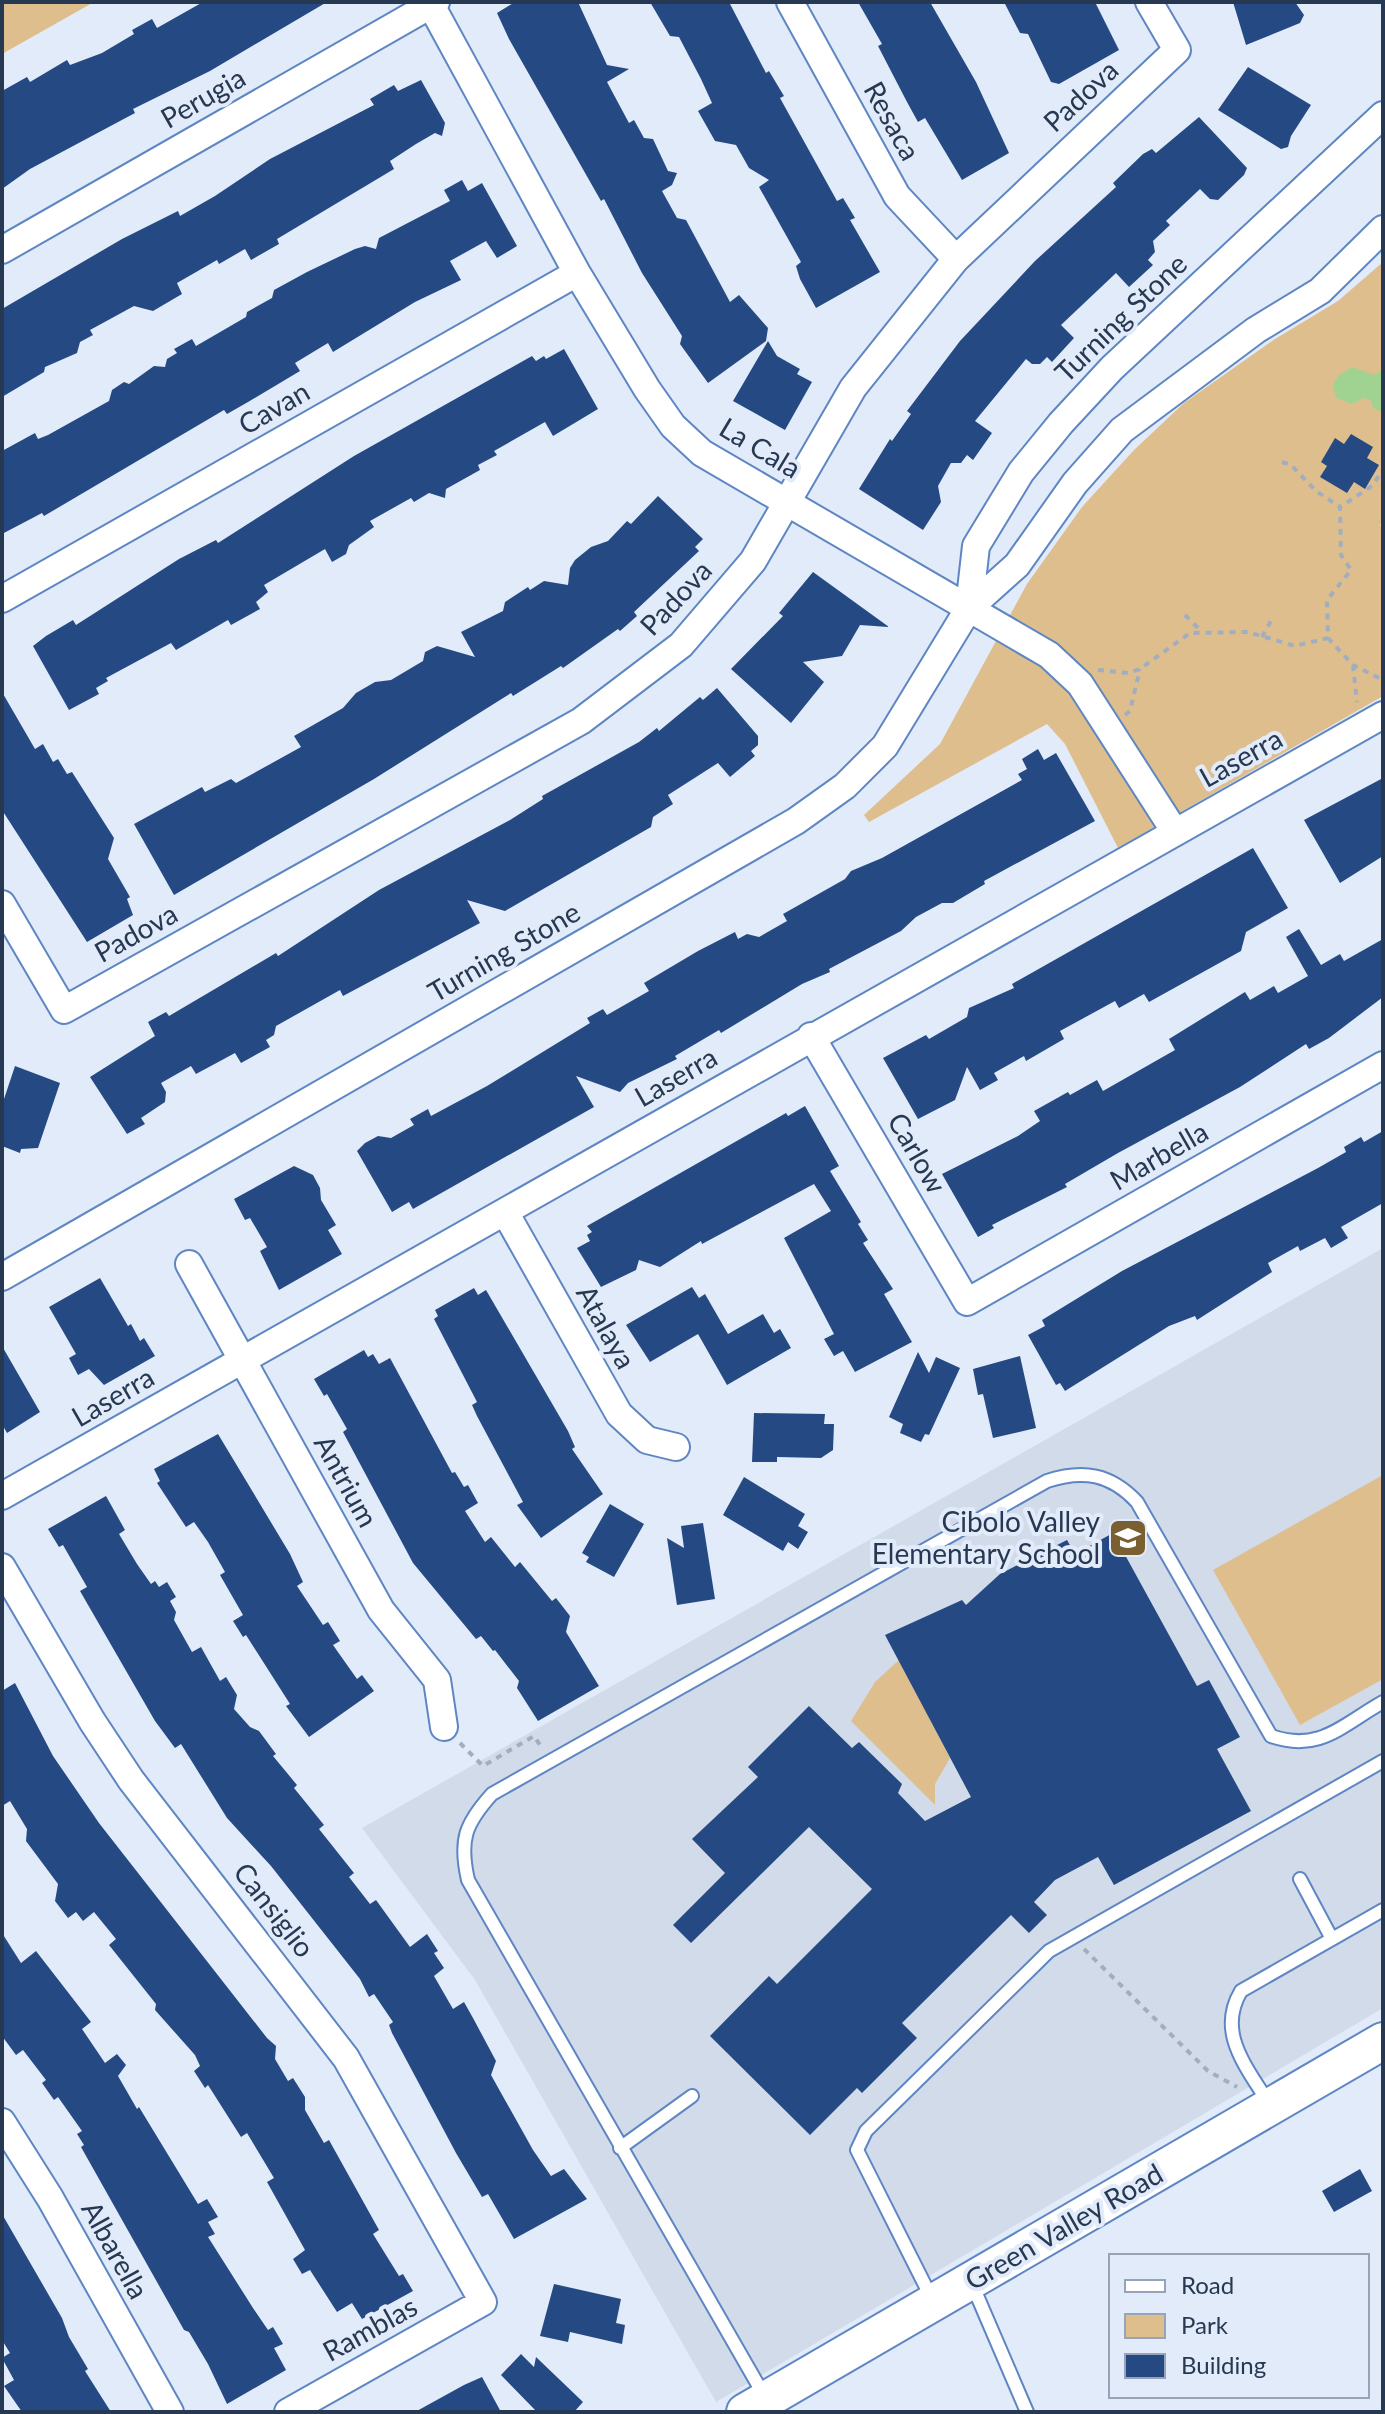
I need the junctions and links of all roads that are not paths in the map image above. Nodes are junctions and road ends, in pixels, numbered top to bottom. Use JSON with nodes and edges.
{"nodes":[{"id":1,"x":790,"y":2,"type":"edge"},
{"id":2,"x":1149,"y":2,"type":"edge"},
{"id":3,"x":434,"y":3,"type":"edge"},
{"id":4,"x":1383,"y":115,"type":"edge"},
{"id":5,"x":1383,"y":229,"type":"edge"},
{"id":6,"x":2,"y":250,"type":"edge"},
{"id":7,"x":956,"y":259,"type":"junction"},
{"id":8,"x":577,"y":273,"type":"junction"},
{"id":9,"x":789,"y":503,"type":"junction"},
{"id":10,"x":2,"y":599,"type":"edge"},
{"id":11,"x":969,"y":608,"type":"junction"},
{"id":12,"x":1375,"y":720,"type":"edge"},
{"id":13,"x":1175,"y":832,"type":"junction"},
{"id":14,"x":2,"y":904,"type":"edge"},
{"id":15,"x":811,"y":1036,"type":"junction"},
{"id":16,"x":1383,"y":1065,"type":"edge"},
{"id":17,"x":505,"y":1212,"type":"junction"},
{"id":18,"x":189,"y":1264,"type":"dead end"},
{"id":19,"x":2,"y":1277,"type":"edge"},
{"id":20,"x":967,"y":1302,"type":"joint"},
{"id":21,"x":242,"y":1360,"type":"junction"},
{"id":22,"x":676,"y":1447,"type":"dead end"},
{"id":23,"x":2,"y":1496,"type":"edge"},
{"id":24,"x":2,"y":1567,"type":"edge"},
{"id":25,"x":1383,"y":1702,"type":"edge"},
{"id":26,"x":444,"y":1727,"type":"road end"},
{"id":27,"x":1383,"y":1761,"type":"edge"},
{"id":28,"x":1300,"y":1879,"type":"dead end"},
{"id":29,"x":1383,"y":1910,"type":"edge"},
{"id":30,"x":1332,"y":1939,"type":"junction"},
{"id":31,"x":1383,"y":2041,"type":"edge"},
{"id":32,"x":692,"y":2096,"type":"dead end"},
{"id":33,"x":1271,"y":2106,"type":"junction"},
{"id":34,"x":2,"y":2122,"type":"edge"},
{"id":35,"x":620,"y":2148,"type":"junction"},
{"id":36,"x":971,"y":2281,"type":"junction"},
{"id":37,"x":483,"y":2302,"type":"joint"},
{"id":38,"x":933,"y":2302,"type":"junction"},
{"id":39,"x":756,"y":2406,"type":"edge"},
{"id":40,"x":170,"y":2412,"type":"edge"},
{"id":41,"x":288,"y":2412,"type":"edge"},
{"id":42,"x":1027,"y":2412,"type":"edge"}],
"edges":[{"from":1,"to":7,"type":"street","name":"Resaca"},
{"from":2,"to":7,"type":"street","name":"Padova"},
{"from":3,"to":6,"type":"street","name":"Perugia"},
{"from":3,"to":8,"type":"street","name":"La Cala"},
{"from":4,"to":11,"type":"street","name":"Turning Stone"},
{"from":5,"to":11,"type":"street","name":"Turning Stone"},
{"from":7,"to":9,"type":"street","name":"Padova"},
{"from":8,"to":9,"type":"street","name":"La Cala"},
{"from":8,"to":10,"type":"street","name":"Cavan"},
{"from":9,"to":11,"type":"street","name":"La Cala"},
{"from":9,"to":14,"type":"street","name":"Padova"},
{"from":11,"to":13,"type":"street","name":"La Cala"},
{"from":11,"to":19,"type":"street","name":"Turning Stone"},
{"from":12,"to":13,"type":"street","name":"Laserra"},
{"from":13,"to":15,"type":"street","name":"Laserra"},
{"from":15,"to":17,"type":"street","name":"Laserra"},
{"from":15,"to":20,"type":"street","name":"Carlow"},
{"from":16,"to":20,"type":"street","name":"Marbella"},
{"from":17,"to":21,"type":"street","name":"Laserra"},
{"from":17,"to":22,"type":"street","name":"Atalaya"},
{"from":18,"to":21,"type":"street","name":"Antrium"},
{"from":21,"to":23,"type":"street","name":"Laserra"},
{"from":21,"to":26,"type":"street","name":"Antrium"},
{"from":24,"to":37,"type":"street","name":"Cansiglio"},
{"from":25,"to":35,"type":"lane"},
{"from":27,"to":38,"type":"lane"},
{"from":28,"to":30,"type":"lane"},
{"from":29,"to":30,"type":"lane"},
{"from":30,"to":33,"type":"lane"},
{"from":31,"to":33,"type":"street","name":"Green Valley Road"},
{"from":32,"to":35,"type":"lane"},
{"from":33,"to":36,"type":"street","name":"Green Valley Road"},
{"from":34,"to":40,"type":"street","name":"Albarella"},
{"from":35,"to":39,"type":"lane"},
{"from":36,"to":38,"type":"street","name":"Green Valley Road"},
{"from":36,"to":42,"type":"lane"},
{"from":37,"to":41,"type":"street","name":"Ramblas"},
{"from":38,"to":39,"type":"street","name":"Green Valley Road"}]}
